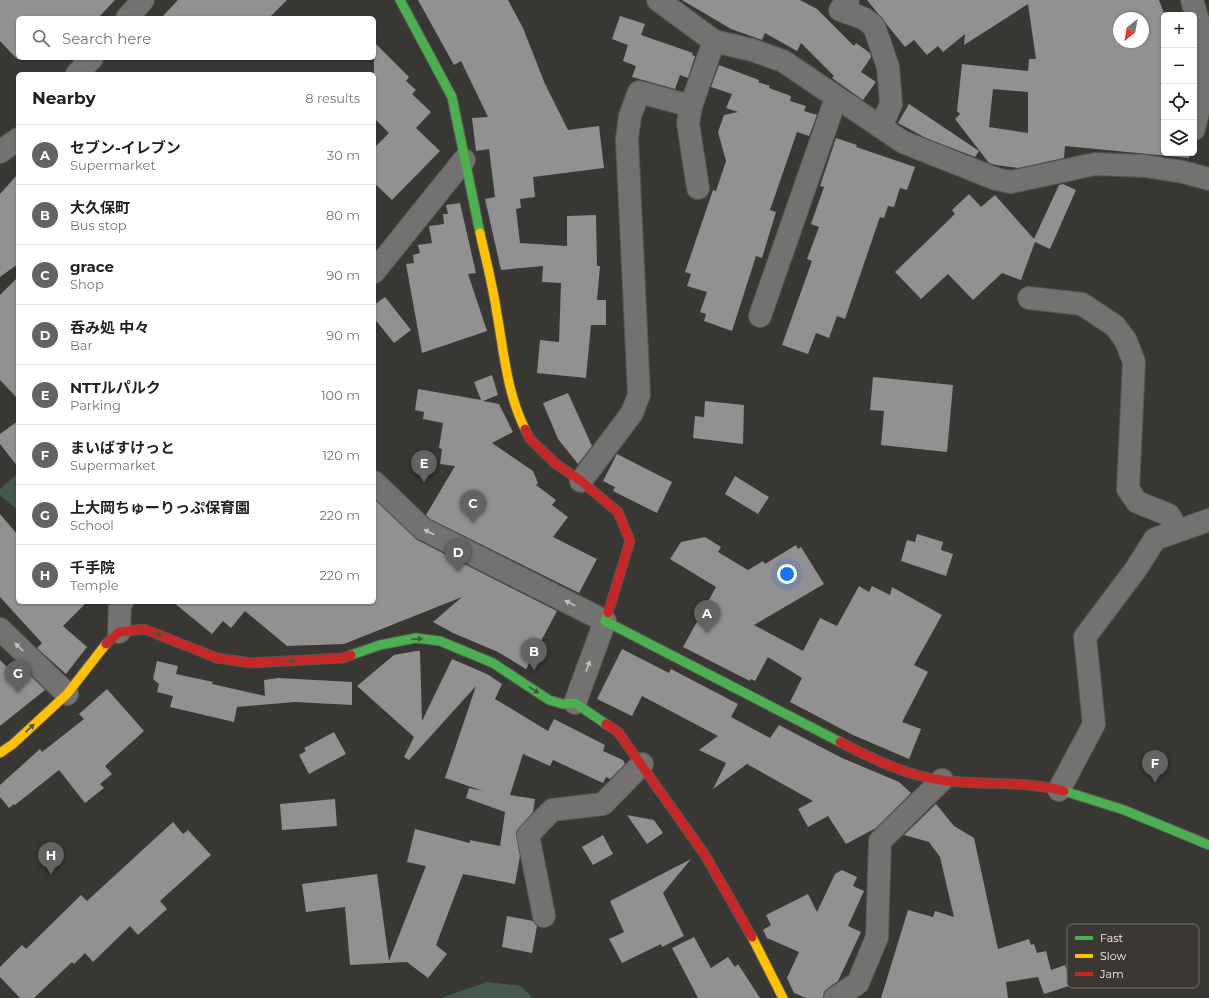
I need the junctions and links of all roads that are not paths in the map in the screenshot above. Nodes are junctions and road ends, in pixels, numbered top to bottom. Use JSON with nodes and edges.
{"nodes":[{"id":1,"x":143,"y":0,"type":"edge"},
{"id":2,"x":400,"y":0,"type":"edge"},
{"id":3,"x":658,"y":0,"type":"edge"},
{"id":4,"x":848,"y":0,"type":"edge"},
{"id":5,"x":1192,"y":0,"type":"edge"},
{"id":6,"x":129,"y":16,"type":"edge"},
{"id":7,"x":714,"y":41,"type":"junction"},
{"id":8,"x":90,"y":60,"type":"edge"},
{"id":9,"x":79,"y":72,"type":"edge"},
{"id":10,"x":836,"y":98,"type":"junction"},
{"id":11,"x":691,"y":106,"type":"junction"},
{"id":12,"x":1196,"y":120,"type":"edge"},
{"id":13,"x":881,"y":127,"type":"junction"},
{"id":14,"x":16,"y":140,"type":"edge"},
{"id":15,"x":0,"y":152,"type":"edge"},
{"id":16,"x":464,"y":160,"type":"junction"},
{"id":17,"x":1186,"y":162,"type":"edge"},
{"id":18,"x":1209,"y":179,"type":"edge"},
{"id":19,"x":698,"y":188,"type":"dead end"},
{"id":20,"x":376,"y":270,"type":"edge"},
{"id":21,"x":1029,"y":298,"type":"dead end"},
{"id":22,"x":760,"y":316,"type":"dead end"},
{"id":23,"x":581,"y":481,"type":"junction"},
{"id":24,"x":376,"y":484,"type":"edge"},
{"id":25,"x":1209,"y":520,"type":"edge"},
{"id":26,"x":1176,"y":530,"type":"junction"},
{"id":27,"x":121,"y":604,"type":"edge"},
{"id":28,"x":605,"y":621,"type":"junction"},
{"id":29,"x":0,"y":629,"type":"edge"},
{"id":30,"x":119,"y":632,"type":"junction"},
{"id":31,"x":67,"y":694,"type":"junction"},
{"id":32,"x":575,"y":703,"type":"junction"},
{"id":33,"x":0,"y":753,"type":"edge"},
{"id":34,"x":642,"y":764,"type":"junction"},
{"id":35,"x":942,"y":780,"type":"junction"},
{"id":36,"x":1059,"y":790,"type":"junction"},
{"id":37,"x":1209,"y":844,"type":"edge"},
{"id":38,"x":544,"y":916,"type":"dead end"},
{"id":39,"x":783,"y":998,"type":"edge"},
{"id":40,"x":835,"y":998,"type":"edge"}],
"edges":[{"from":1,"to":6,"type":"street"},
{"from":2,"to":16,"type":"street"},
{"from":3,"to":7,"type":"street"},
{"from":4,"to":13,"type":"street"},
{"from":5,"to":12,"type":"street"},
{"from":7,"to":10,"type":"street"},
{"from":7,"to":11,"type":"street"},
{"from":8,"to":9,"type":"street"},
{"from":10,"to":13,"type":"street"},
{"from":10,"to":22,"type":"street"},
{"from":11,"to":19,"type":"street"},
{"from":11,"to":23,"type":"street"},
{"from":13,"to":17,"type":"street"},
{"from":14,"to":15,"type":"street"},
{"from":16,"to":20,"type":"street"},
{"from":16,"to":23,"type":"street"},
{"from":17,"to":18,"type":"street"},
{"from":21,"to":26,"type":"street"},
{"from":23,"to":28,"type":"street"},
{"from":28,"to":24,"type":"street","one_way":true},
{"from":25,"to":26,"type":"street"},
{"from":26,"to":36,"type":"street"},
{"from":27,"to":30,"type":"street"},
{"from":32,"to":28,"type":"street","one_way":true},
{"from":28,"to":35,"type":"street"},
{"from":31,"to":29,"type":"street","one_way":true},
{"from":30,"to":31,"type":"street"},
{"from":30,"to":32,"type":"street","one_way":true},
{"from":33,"to":31,"type":"street","one_way":true},
{"from":32,"to":34,"type":"street"},
{"from":34,"to":38,"type":"street"},
{"from":34,"to":39,"type":"street"},
{"from":35,"to":36,"type":"street"},
{"from":35,"to":40,"type":"street"},
{"from":36,"to":37,"type":"street"}]}
